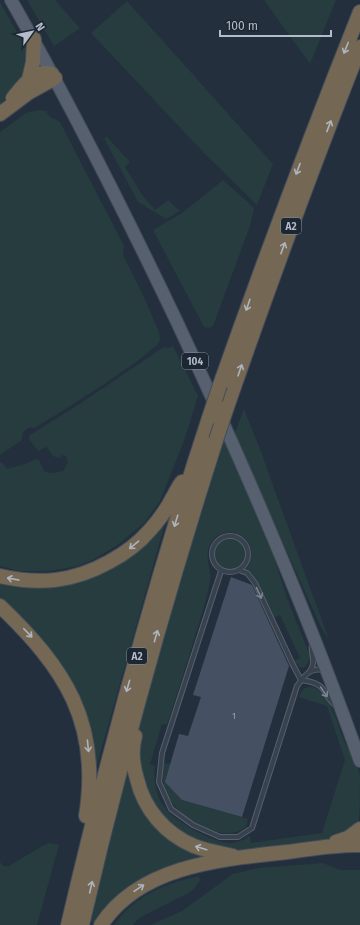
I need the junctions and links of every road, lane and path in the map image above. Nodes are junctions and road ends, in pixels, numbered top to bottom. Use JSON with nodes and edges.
{"nodes":[{"id":1,"x":11,"y":0,"type":"edge"},
{"id":2,"x":360,"y":12,"type":"edge"},
{"id":3,"x":34,"y":39,"type":"junction"},
{"id":4,"x":360,"y":47,"type":"edge"},
{"id":5,"x":54,"y":76,"type":"junction"},
{"id":6,"x":29,"y":79,"type":"junction"},
{"id":7,"x":2,"y":112,"type":"edge"},
{"id":8,"x":192,"y":471,"type":"junction"},
{"id":9,"x":239,"y":570,"type":"junction"},
{"id":10,"x":221,"y":571,"type":"junction"},
{"id":11,"x":0,"y":576,"type":"edge"},
{"id":12,"x":0,"y":606,"type":"edge"},
{"id":13,"x":314,"y":637,"type":"junction"},
{"id":14,"x":310,"y":671,"type":"junction"},
{"id":15,"x":326,"y":671,"type":"junction"},
{"id":16,"x":301,"y":680,"type":"junction"},
{"id":17,"x":138,"y":701,"type":"junction"},
{"id":18,"x":342,"y":712,"type":"junction"},
{"id":19,"x":360,"y":761,"type":"edge"},
{"id":20,"x":360,"y":829,"type":"edge"},
{"id":21,"x":87,"y":843,"type":"junction"},
{"id":22,"x":360,"y":845,"type":"edge"},
{"id":23,"x":320,"y":848,"type":"junction"},
{"id":24,"x":239,"y":857,"type":"junction"},
{"id":25,"x":68,"y":925,"type":"edge"},
{"id":26,"x":82,"y":925,"type":"edge"},
{"id":27,"x":101,"y":925,"type":"edge"}],
"edges":[{"from":1,"to":3,"type":"main road","number":"104"},
{"from":2,"to":8,"type":"highway","number":"A2","one_way":true,"bridge":true},
{"from":3,"to":5,"type":"main road","number":"104"},
{"from":3,"to":6,"type":"highway"},
{"from":17,"to":4,"type":"highway","number":"A2","one_way":true,"bridge":true},
{"from":5,"to":6,"type":"highway"},
{"from":5,"to":7,"type":"highway"},
{"from":5,"to":13,"type":"main road","number":"104"},
{"from":6,"to":7,"type":"highway"},
{"from":8,"to":11,"type":"highway","one_way":true},
{"from":8,"to":21,"type":"highway","number":"A2","one_way":true},
{"from":9,"to":10,"type":"lane"},
{"from":9,"to":10,"type":"lane"},
{"from":9,"to":16,"type":"lane","one_way":true},
{"from":10,"to":16,"type":"lane"},
{"from":12,"to":21,"type":"highway","one_way":true},
{"from":13,"to":14,"type":"lane"},
{"from":13,"to":15,"type":"main road","number":"104"},
{"from":14,"to":15,"type":"lane"},
{"from":14,"to":16,"type":"lane"},
{"from":15,"to":18,"type":"main road","number":"104"},
{"from":16,"to":18,"type":"lane","one_way":true},
{"from":24,"to":17,"type":"highway","one_way":true},
{"from":26,"to":17,"type":"highway","number":"A2","one_way":true},
{"from":18,"to":19,"type":"main road","number":"104"},
{"from":20,"to":23,"type":"highway"},
{"from":21,"to":25,"type":"highway","number":"A2"},
{"from":22,"to":23,"type":"highway"},
{"from":23,"to":24,"type":"highway"},
{"from":27,"to":24,"type":"highway","one_way":true}]}
